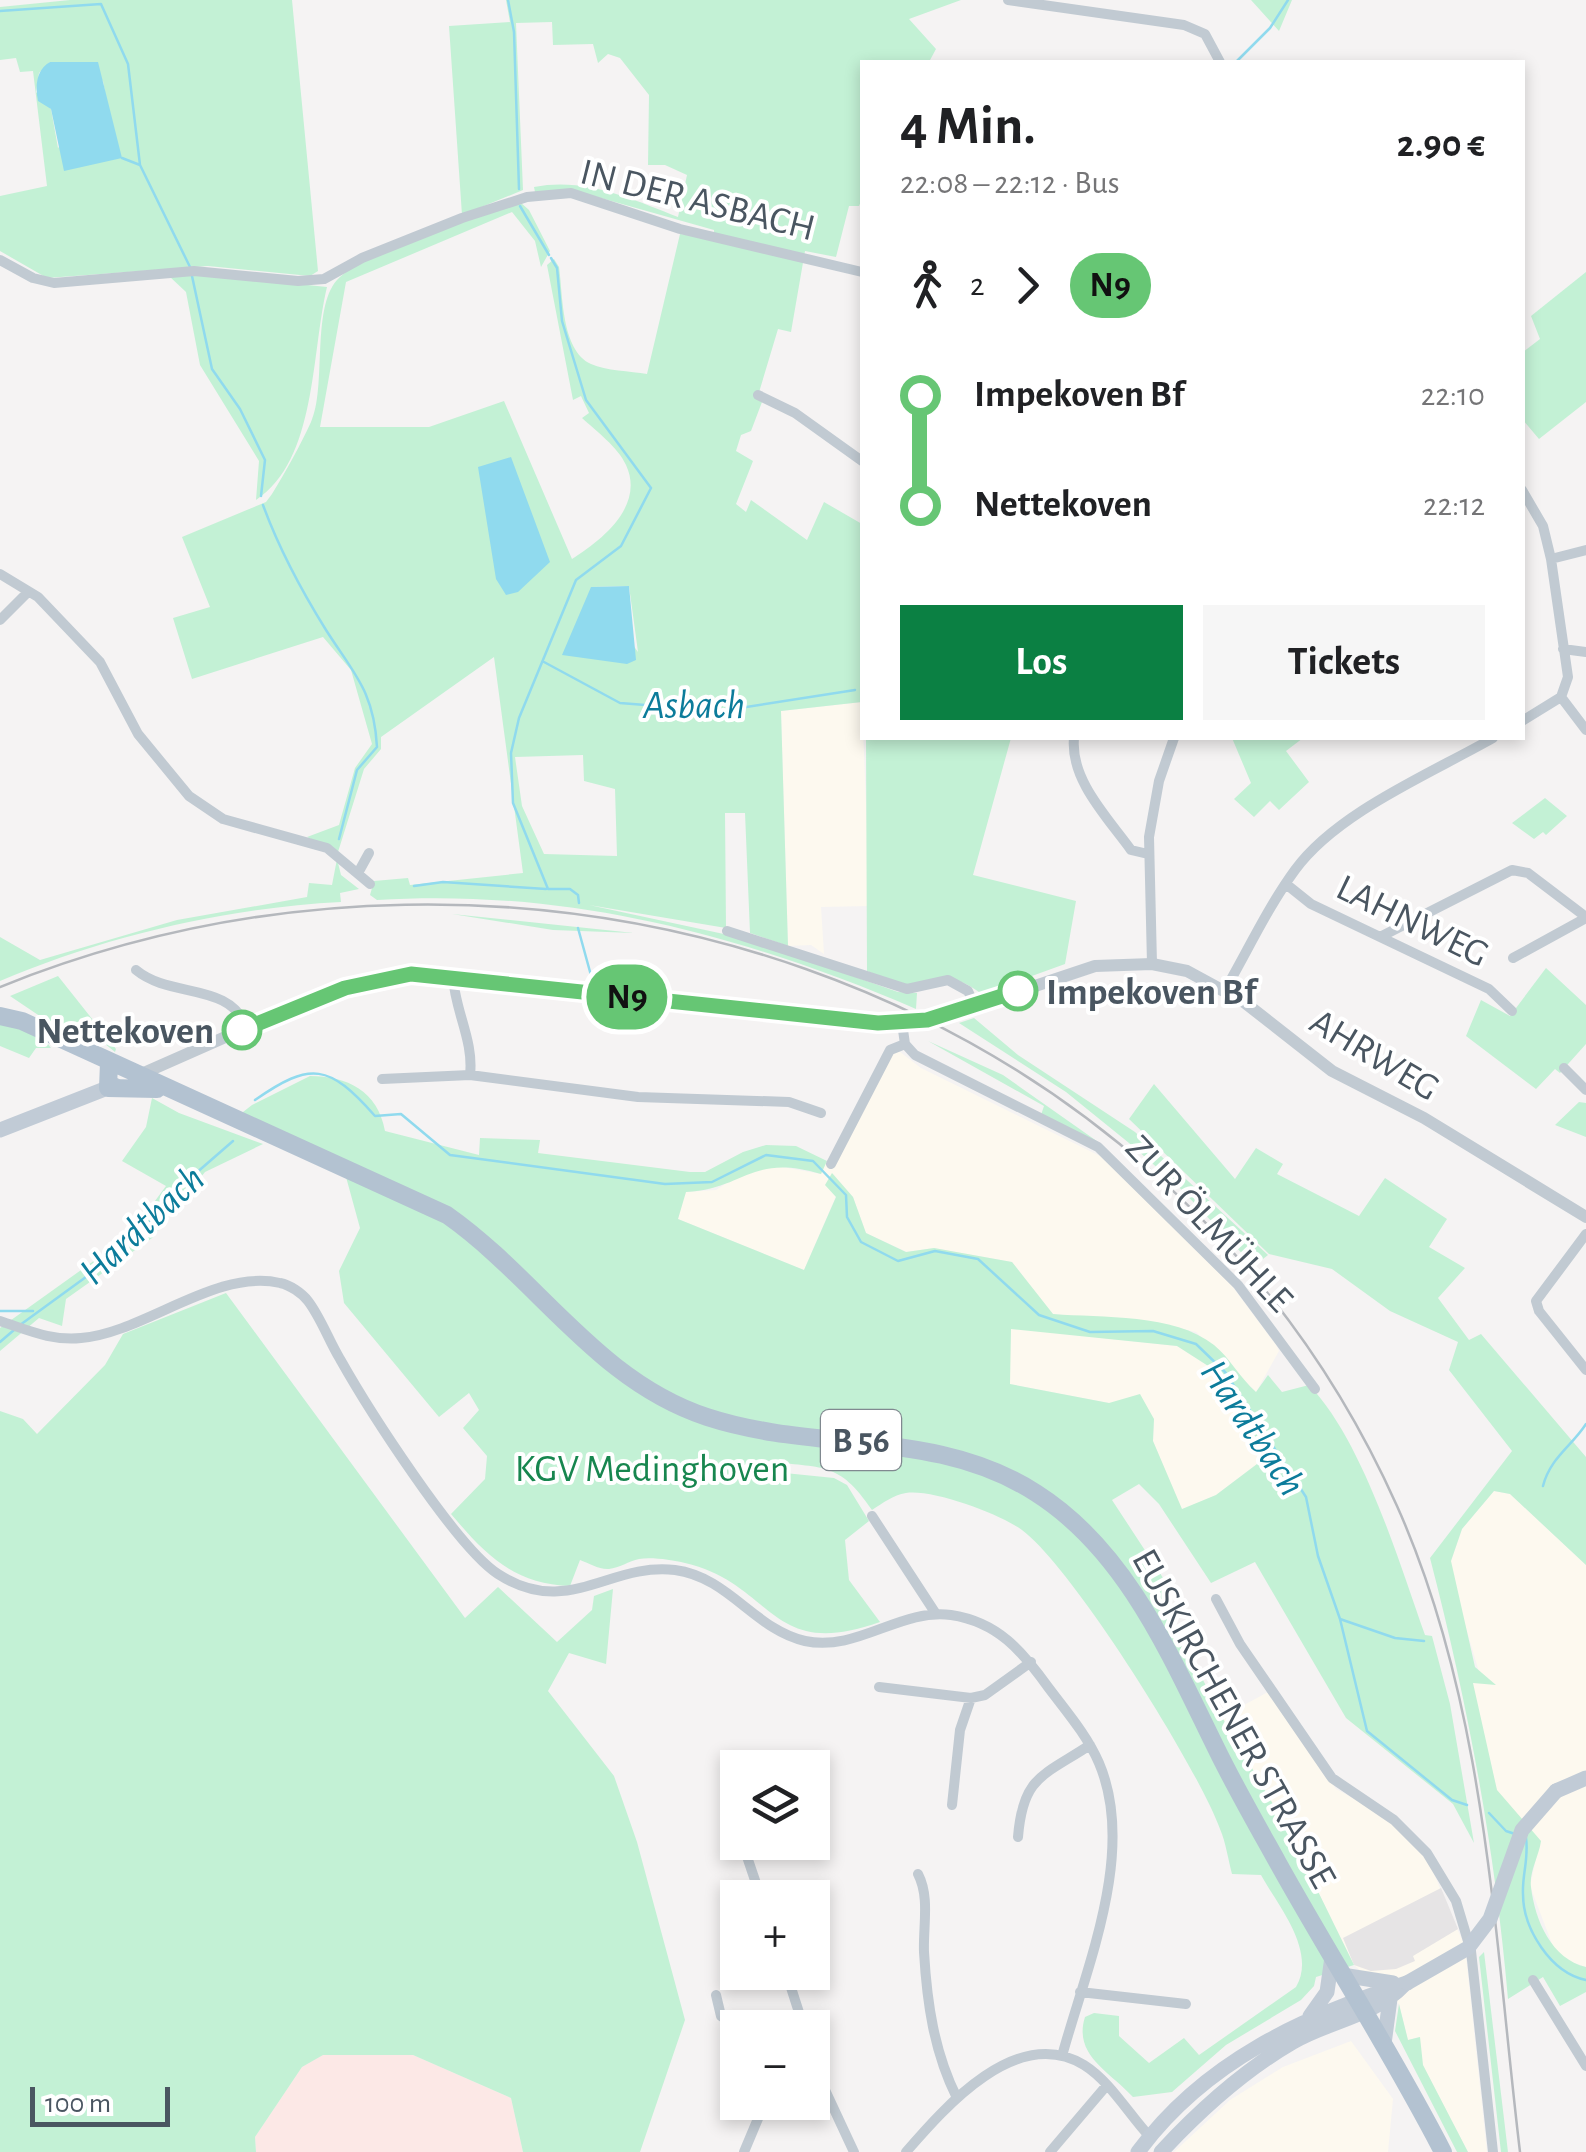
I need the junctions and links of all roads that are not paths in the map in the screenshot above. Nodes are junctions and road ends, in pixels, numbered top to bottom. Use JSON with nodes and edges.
{"nodes":[{"id":1,"x":1008,"y":0,"type":"edge"},
{"id":2,"x":1219,"y":60,"type":"edge"},
{"id":3,"x":0,"y":260,"type":"edge"},
{"id":4,"x":860,"y":272,"type":"edge"},
{"id":5,"x":758,"y":395,"type":"dead end"},
{"id":6,"x":860,"y":460,"type":"edge"},
{"id":7,"x":1525,"y":495,"type":"edge"},
{"id":8,"x":1586,"y":550,"type":"edge"},
{"id":9,"x":1552,"y":560,"type":"junction"},
{"id":10,"x":0,"y":574,"type":"edge"},
{"id":11,"x":27,"y":593,"type":"junction"},
{"id":12,"x":0,"y":620,"type":"edge"},
{"id":13,"x":1563,"y":649,"type":"junction"},
{"id":14,"x":1586,"y":652,"type":"edge"},
{"id":15,"x":1561,"y":697,"type":"junction"},
{"id":16,"x":1525,"y":718,"type":"edge"},
{"id":17,"x":1586,"y":730,"type":"edge"},
{"id":18,"x":1074,"y":740,"type":"edge"},
{"id":19,"x":1173,"y":740,"type":"edge"},
{"id":20,"x":1489,"y":740,"type":"edge"},
{"id":21,"x":369,"y":853,"type":"dead end"},
{"id":22,"x":1148,"y":854,"type":"junction"},
{"id":23,"x":358,"y":873,"type":"junction"},
{"id":24,"x":370,"y":884,"type":"dead end"},
{"id":25,"x":1286,"y":884,"type":"junction"},
{"id":26,"x":1586,"y":918,"type":"edge"},
{"id":27,"x":726,"y":931,"type":"dead end"},
{"id":28,"x":1380,"y":938,"type":"junction"},
{"id":29,"x":1513,"y":958,"type":"dead end"},
{"id":30,"x":1152,"y":964,"type":"junction"},
{"id":31,"x":136,"y":970,"type":"dead end"},
{"id":32,"x":452,"y":977,"type":"junction"},
{"id":33,"x":1225,"y":990,"type":"junction"},
{"id":34,"x":0,"y":1002,"type":"edge"},
{"id":35,"x":975,"y":1006,"type":"junction"},
{"id":36,"x":1512,"y":1011,"type":"dead end"},
{"id":37,"x":0,"y":1016,"type":"edge"},
{"id":38,"x":22,"y":1020,"type":"junction"},
{"id":39,"x":902,"y":1023,"type":"junction"},
{"id":40,"x":247,"y":1028,"type":"junction"},
{"id":41,"x":904,"y":1044,"type":"junction"},
{"id":42,"x":172,"y":1061,"type":"junction"},
{"id":43,"x":109,"y":1062,"type":"junction"},
{"id":44,"x":1564,"y":1068,"type":"dead end"},
{"id":45,"x":470,"y":1075,"type":"junction"},
{"id":46,"x":137,"y":1076,"type":"junction"},
{"id":47,"x":382,"y":1078,"type":"dead end"},
{"id":48,"x":108,"y":1088,"type":"junction"},
{"id":49,"x":1586,"y":1090,"type":"edge"},
{"id":50,"x":170,"y":1091,"type":"junction"},
{"id":51,"x":821,"y":1113,"type":"dead end"},
{"id":52,"x":0,"y":1130,"type":"edge"},
{"id":53,"x":831,"y":1164,"type":"dead end"},
{"id":54,"x":1586,"y":1217,"type":"edge"},
{"id":55,"x":1586,"y":1234,"type":"edge"},
{"id":56,"x":2,"y":1322,"type":"edge"},
{"id":57,"x":1586,"y":1370,"type":"edge"},
{"id":58,"x":1315,"y":1389,"type":"dead end"},
{"id":59,"x":872,"y":1516,"type":"dead end"},
{"id":60,"x":1216,"y":1599,"type":"dead end"},
{"id":61,"x":936,"y":1614,"type":"junction"},
{"id":62,"x":1031,"y":1662,"type":"junction"},
{"id":63,"x":878,"y":1687,"type":"dead end"},
{"id":64,"x":971,"y":1698,"type":"junction"},
{"id":65,"x":1090,"y":1745,"type":"junction"},
{"id":66,"x":1586,"y":1778,"type":"edge"},
{"id":67,"x":952,"y":1805,"type":"dead end"},
{"id":68,"x":1018,"y":1837,"type":"dead end"},
{"id":69,"x":918,"y":1874,"type":"dead end"},
{"id":70,"x":1332,"y":1958,"type":"junction"},
{"id":71,"x":1533,"y":1980,"type":"dead end"},
{"id":72,"x":1407,"y":1982,"type":"junction"},
{"id":73,"x":1080,"y":1992,"type":"junction"},
{"id":74,"x":716,"y":1994,"type":"dead end"},
{"id":75,"x":1374,"y":2002,"type":"junction"},
{"id":76,"x":1186,"y":2004,"type":"dead end"},
{"id":77,"x":720,"y":2010,"type":"edge"},
{"id":78,"x":1307,"y":2019,"type":"junction"},
{"id":79,"x":1062,"y":2056,"type":"junction"},
{"id":80,"x":1586,"y":2066,"type":"edge"},
{"id":81,"x":1106,"y":2085,"type":"junction"},
{"id":82,"x":958,"y":2098,"type":"junction"},
{"id":83,"x":830,"y":2101,"type":"edge"},
{"id":84,"x":757,"y":2120,"type":"edge"},
{"id":85,"x":1149,"y":2136,"type":"junction"},
{"id":86,"x":1162,"y":2150,"type":"edge"},
{"id":87,"x":744,"y":2152,"type":"edge"},
{"id":88,"x":854,"y":2152,"type":"edge"},
{"id":89,"x":906,"y":2152,"type":"edge"},
{"id":90,"x":1050,"y":2152,"type":"edge"},
{"id":91,"x":1138,"y":2152,"type":"edge"},
{"id":92,"x":1442,"y":2152,"type":"edge"},
{"id":93,"x":1494,"y":2152,"type":"edge"}],
"edges":[{"from":1,"to":2,"type":"street"},
{"from":3,"to":4,"type":"street","name":"IN DER ASBACH"},
{"from":5,"to":6,"type":"street"},
{"from":7,"to":9,"type":"street"},
{"from":8,"to":9,"type":"street"},
{"from":9,"to":13,"type":"street"},
{"from":10,"to":11,"type":"street"},
{"from":11,"to":12,"type":"street"},
{"from":11,"to":23,"type":"street"},
{"from":13,"to":14,"type":"street"},
{"from":13,"to":15,"type":"street"},
{"from":15,"to":16,"type":"street"},
{"from":15,"to":17,"type":"street"},
{"from":18,"to":22,"type":"street"},
{"from":19,"to":22,"type":"street"},
{"from":20,"to":25,"type":"street"},
{"from":21,"to":23,"type":"street"},
{"from":22,"to":30,"type":"street"},
{"from":23,"to":24,"type":"street"},
{"from":25,"to":28,"type":"street","name":"LAHNWEG"},
{"from":25,"to":33,"type":"street"},
{"from":26,"to":28,"type":"street"},
{"from":26,"to":29,"type":"street"},
{"from":27,"to":35,"type":"street"},
{"from":28,"to":36,"type":"street","name":"LAHNWEG"},
{"from":30,"to":33,"type":"street","name":"AHRWEG"},
{"from":30,"to":35,"type":"street","name":"AHRWEG"},
{"from":31,"to":40,"type":"street"},
{"from":32,"to":39,"type":"street","name":"AHRWEG"},
{"from":32,"to":40,"type":"street","name":"AHRWEG"},
{"from":32,"to":45,"type":"street"},
{"from":33,"to":54,"type":"street","name":"AHRWEG"},
{"from":34,"to":38,"type":"main road","name":"EUSKIRCHENER STRASSE","number":"B 56"},
{"from":35,"to":39,"type":"street","name":"AHRWEG"},
{"from":37,"to":38,"type":"main road","name":"EUSKIRCHENER STRASSE","number":"B 56"},
{"from":38,"to":43,"type":"main road","name":"EUSKIRCHENER STRASSE","number":"B 56"},
{"from":39,"to":41,"type":"street"},
{"from":40,"to":42,"type":"street","name":"AHRWEG"},
{"from":41,"to":53,"type":"street"},
{"from":41,"to":58,"type":"street","name":"ZUR ÖLMÜHLE"},
{"from":42,"to":46,"type":"street","name":"AHRWEG"},
{"from":42,"to":50,"type":"street"},
{"from":43,"to":46,"type":"main road","name":"EUSKIRCHENER STRASSE","number":"B 56"},
{"from":43,"to":48,"type":"main road"},
{"from":44,"to":49,"type":"street"},
{"from":45,"to":47,"type":"street"},
{"from":45,"to":51,"type":"street"},
{"from":46,"to":48,"type":"main road"},
{"from":46,"to":50,"type":"main road","name":"EUSKIRCHENER STRASSE","number":"B 56"},
{"from":48,"to":50,"type":"main road"},
{"from":48,"to":52,"type":"main road"},
{"from":50,"to":70,"type":"main road","name":"EUSKIRCHENER STRASSE","number":"B 56"},
{"from":55,"to":57,"type":"street"},
{"from":56,"to":61,"type":"street"},
{"from":59,"to":61,"type":"street"},
{"from":60,"to":93,"type":"street"},
{"from":61,"to":62,"type":"street"},
{"from":62,"to":64,"type":"street"},
{"from":62,"to":65,"type":"street"},
{"from":63,"to":64,"type":"street"},
{"from":64,"to":67,"type":"street"},
{"from":65,"to":68,"type":"street"},
{"from":65,"to":73,"type":"street"},
{"from":66,"to":72,"type":"main road","bridge":true},
{"from":69,"to":82,"type":"street"},
{"from":70,"to":75,"type":"main road","name":"EUSKIRCHENER STRASSE","number":"B 56"},
{"from":70,"to":78,"type":"main road"},
{"from":71,"to":80,"type":"street"},
{"from":72,"to":75,"type":"main road"},
{"from":72,"to":75,"type":"main road"},
{"from":73,"to":76,"type":"street"},
{"from":73,"to":79,"type":"street"},
{"from":74,"to":77,"type":"street"},
{"from":75,"to":78,"type":"main road"},
{"from":75,"to":86,"type":"main road"},
{"from":75,"to":92,"type":"main road","name":"EUSKIRCHENER STRASSE","number":"B 56"},
{"from":78,"to":85,"type":"main road"},
{"from":79,"to":81,"type":"street"},
{"from":79,"to":82,"type":"street"},
{"from":81,"to":85,"type":"street"},
{"from":81,"to":90,"type":"street"},
{"from":82,"to":89,"type":"street"},
{"from":83,"to":88,"type":"street"},
{"from":84,"to":87,"type":"street"},
{"from":85,"to":86,"type":"street"},
{"from":85,"to":91,"type":"main road"}]}
